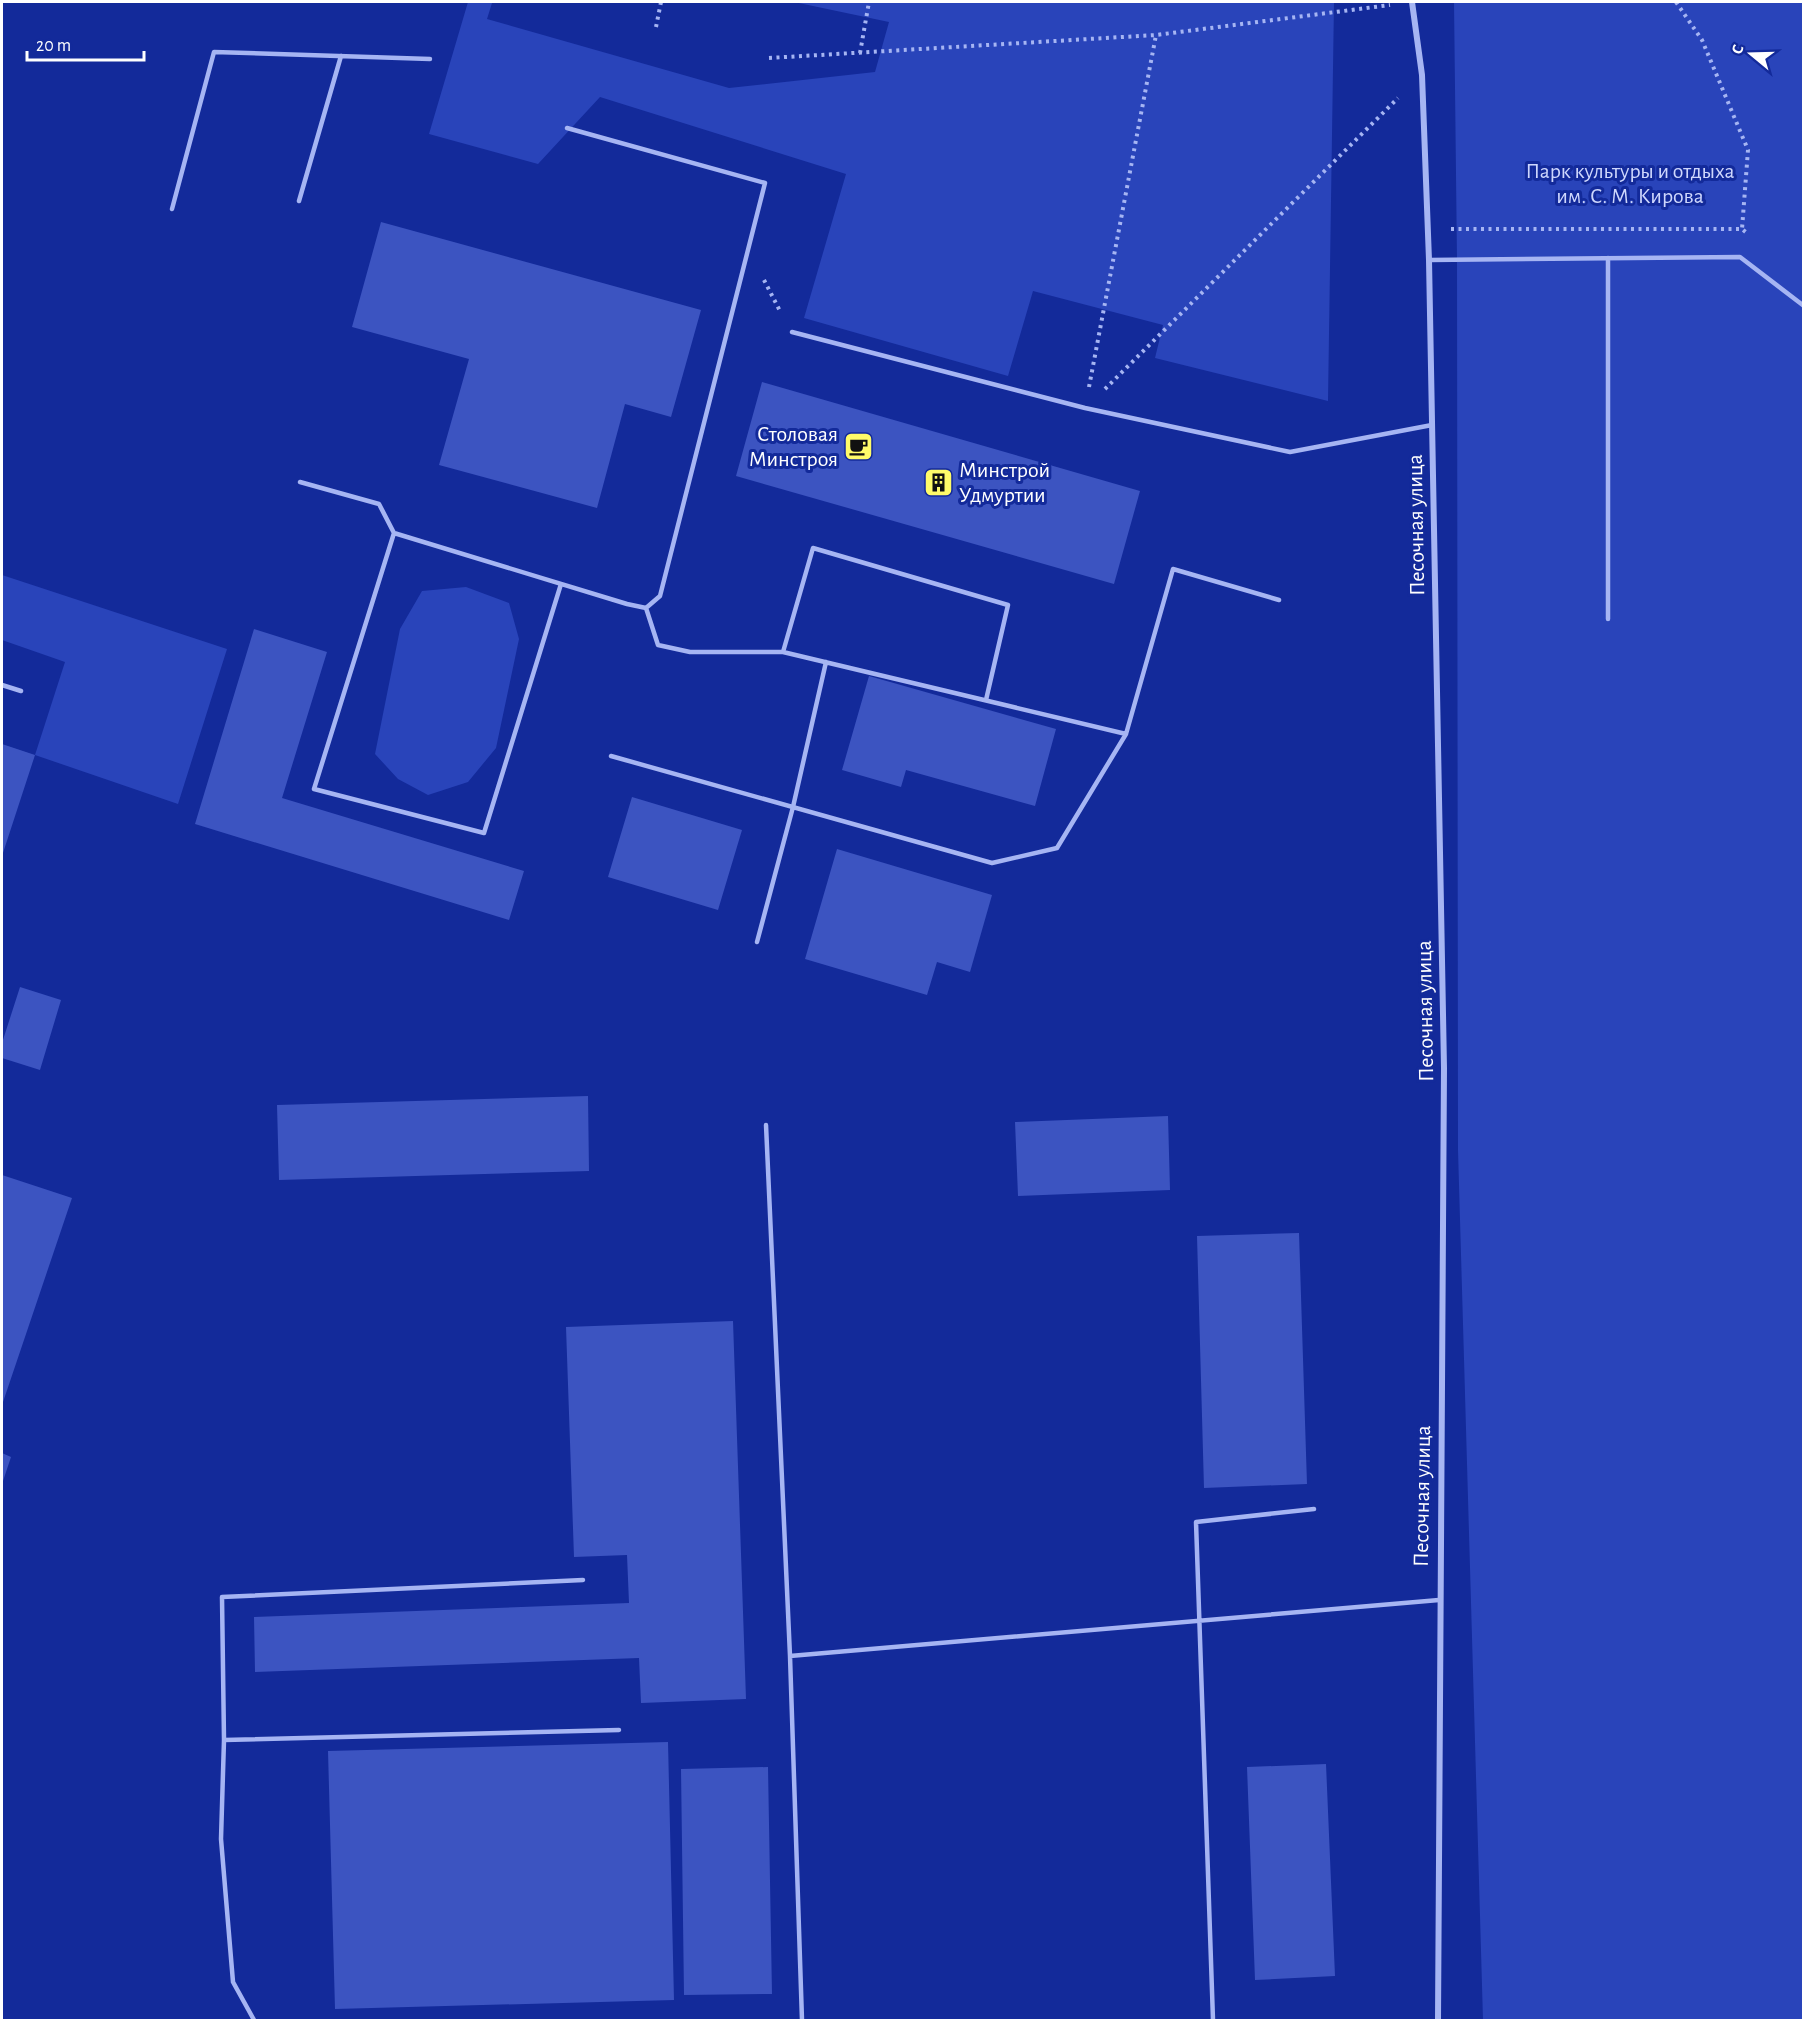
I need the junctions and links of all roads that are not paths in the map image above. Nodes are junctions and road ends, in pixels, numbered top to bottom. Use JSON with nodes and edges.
{"nodes":[{"id":1,"x":1412,"y":2,"type":"edge"},
{"id":2,"x":341,"y":56,"type":"junction"},
{"id":3,"x":430,"y":59,"type":"dead end"},
{"id":4,"x":567,"y":128,"type":"dead end"},
{"id":5,"x":299,"y":201,"type":"dead end"},
{"id":6,"x":172,"y":209,"type":"dead end"},
{"id":7,"x":1608,"y":258,"type":"junction"},
{"id":8,"x":1429,"y":260,"type":"junction"},
{"id":9,"x":1803,"y":306,"type":"edge"},
{"id":10,"x":792,"y":332,"type":"road end"},
{"id":11,"x":1432,"y":425,"type":"junction"},
{"id":12,"x":300,"y":482,"type":"dead end"},
{"id":13,"x":394,"y":533,"type":"junction"},
{"id":14,"x":561,"y":584,"type":"junction"},
{"id":15,"x":1279,"y":600,"type":"dead end"},
{"id":16,"x":646,"y":608,"type":"junction"},
{"id":17,"x":1608,"y":619,"type":"dead end"},
{"id":18,"x":783,"y":652,"type":"junction"},
{"id":19,"x":826,"y":662,"type":"junction"},
{"id":20,"x":2,"y":685,"type":"edge"},
{"id":21,"x":21,"y":691,"type":"dead end"},
{"id":22,"x":986,"y":700,"type":"junction"},
{"id":23,"x":1126,"y":734,"type":"junction"},
{"id":24,"x":611,"y":756,"type":"dead end"},
{"id":25,"x":793,"y":807,"type":"junction"},
{"id":26,"x":757,"y":942,"type":"dead end"},
{"id":27,"x":766,"y":1125,"type":"dead end"},
{"id":28,"x":1314,"y":1509,"type":"dead end"},
{"id":29,"x":583,"y":1580,"type":"dead end"},
{"id":30,"x":1439,"y":1600,"type":"junction"},
{"id":31,"x":1200,"y":1621,"type":"junction"},
{"id":32,"x":790,"y":1656,"type":"junction"},
{"id":33,"x":619,"y":1731,"type":"dead end"},
{"id":34,"x":224,"y":1740,"type":"junction"},
{"id":35,"x":254,"y":2020,"type":"edge"},
{"id":36,"x":802,"y":2020,"type":"edge"},
{"id":37,"x":1213,"y":2020,"type":"edge"},
{"id":38,"x":1438,"y":2020,"type":"edge"}],
"edges":[{"from":1,"to":8,"type":"street","name":"Песочная улица"},
{"from":2,"to":3,"type":"lane"},
{"from":2,"to":5,"type":"lane"},
{"from":2,"to":6,"type":"lane"},
{"from":4,"to":16,"type":"lane"},
{"from":7,"to":8,"type":"lane"},
{"from":7,"to":9,"type":"lane"},
{"from":7,"to":17,"type":"lane"},
{"from":8,"to":11,"type":"street","name":"Песочная улица"},
{"from":10,"to":11,"type":"lane"},
{"from":11,"to":30,"type":"street","name":"Песочная улица"},
{"from":12,"to":13,"type":"lane"},
{"from":13,"to":14,"type":"lane"},
{"from":13,"to":14,"type":"lane"},
{"from":14,"to":16,"type":"lane"},
{"from":15,"to":23,"type":"lane"},
{"from":16,"to":18,"type":"lane"},
{"from":18,"to":19,"type":"lane"},
{"from":18,"to":22,"type":"lane"},
{"from":19,"to":22,"type":"lane"},
{"from":19,"to":25,"type":"lane"},
{"from":20,"to":21,"type":"lane"},
{"from":22,"to":23,"type":"lane"},
{"from":23,"to":25,"type":"lane"},
{"from":24,"to":25,"type":"lane"},
{"from":25,"to":26,"type":"lane"},
{"from":27,"to":32,"type":"lane"},
{"from":28,"to":31,"type":"lane"},
{"from":29,"to":34,"type":"lane"},
{"from":30,"to":31,"type":"lane"},
{"from":30,"to":38,"type":"street","name":"Песочная улица"},
{"from":31,"to":32,"type":"lane"},
{"from":31,"to":37,"type":"lane"},
{"from":32,"to":36,"type":"lane"},
{"from":33,"to":34,"type":"lane"},
{"from":34,"to":35,"type":"lane"}]}
